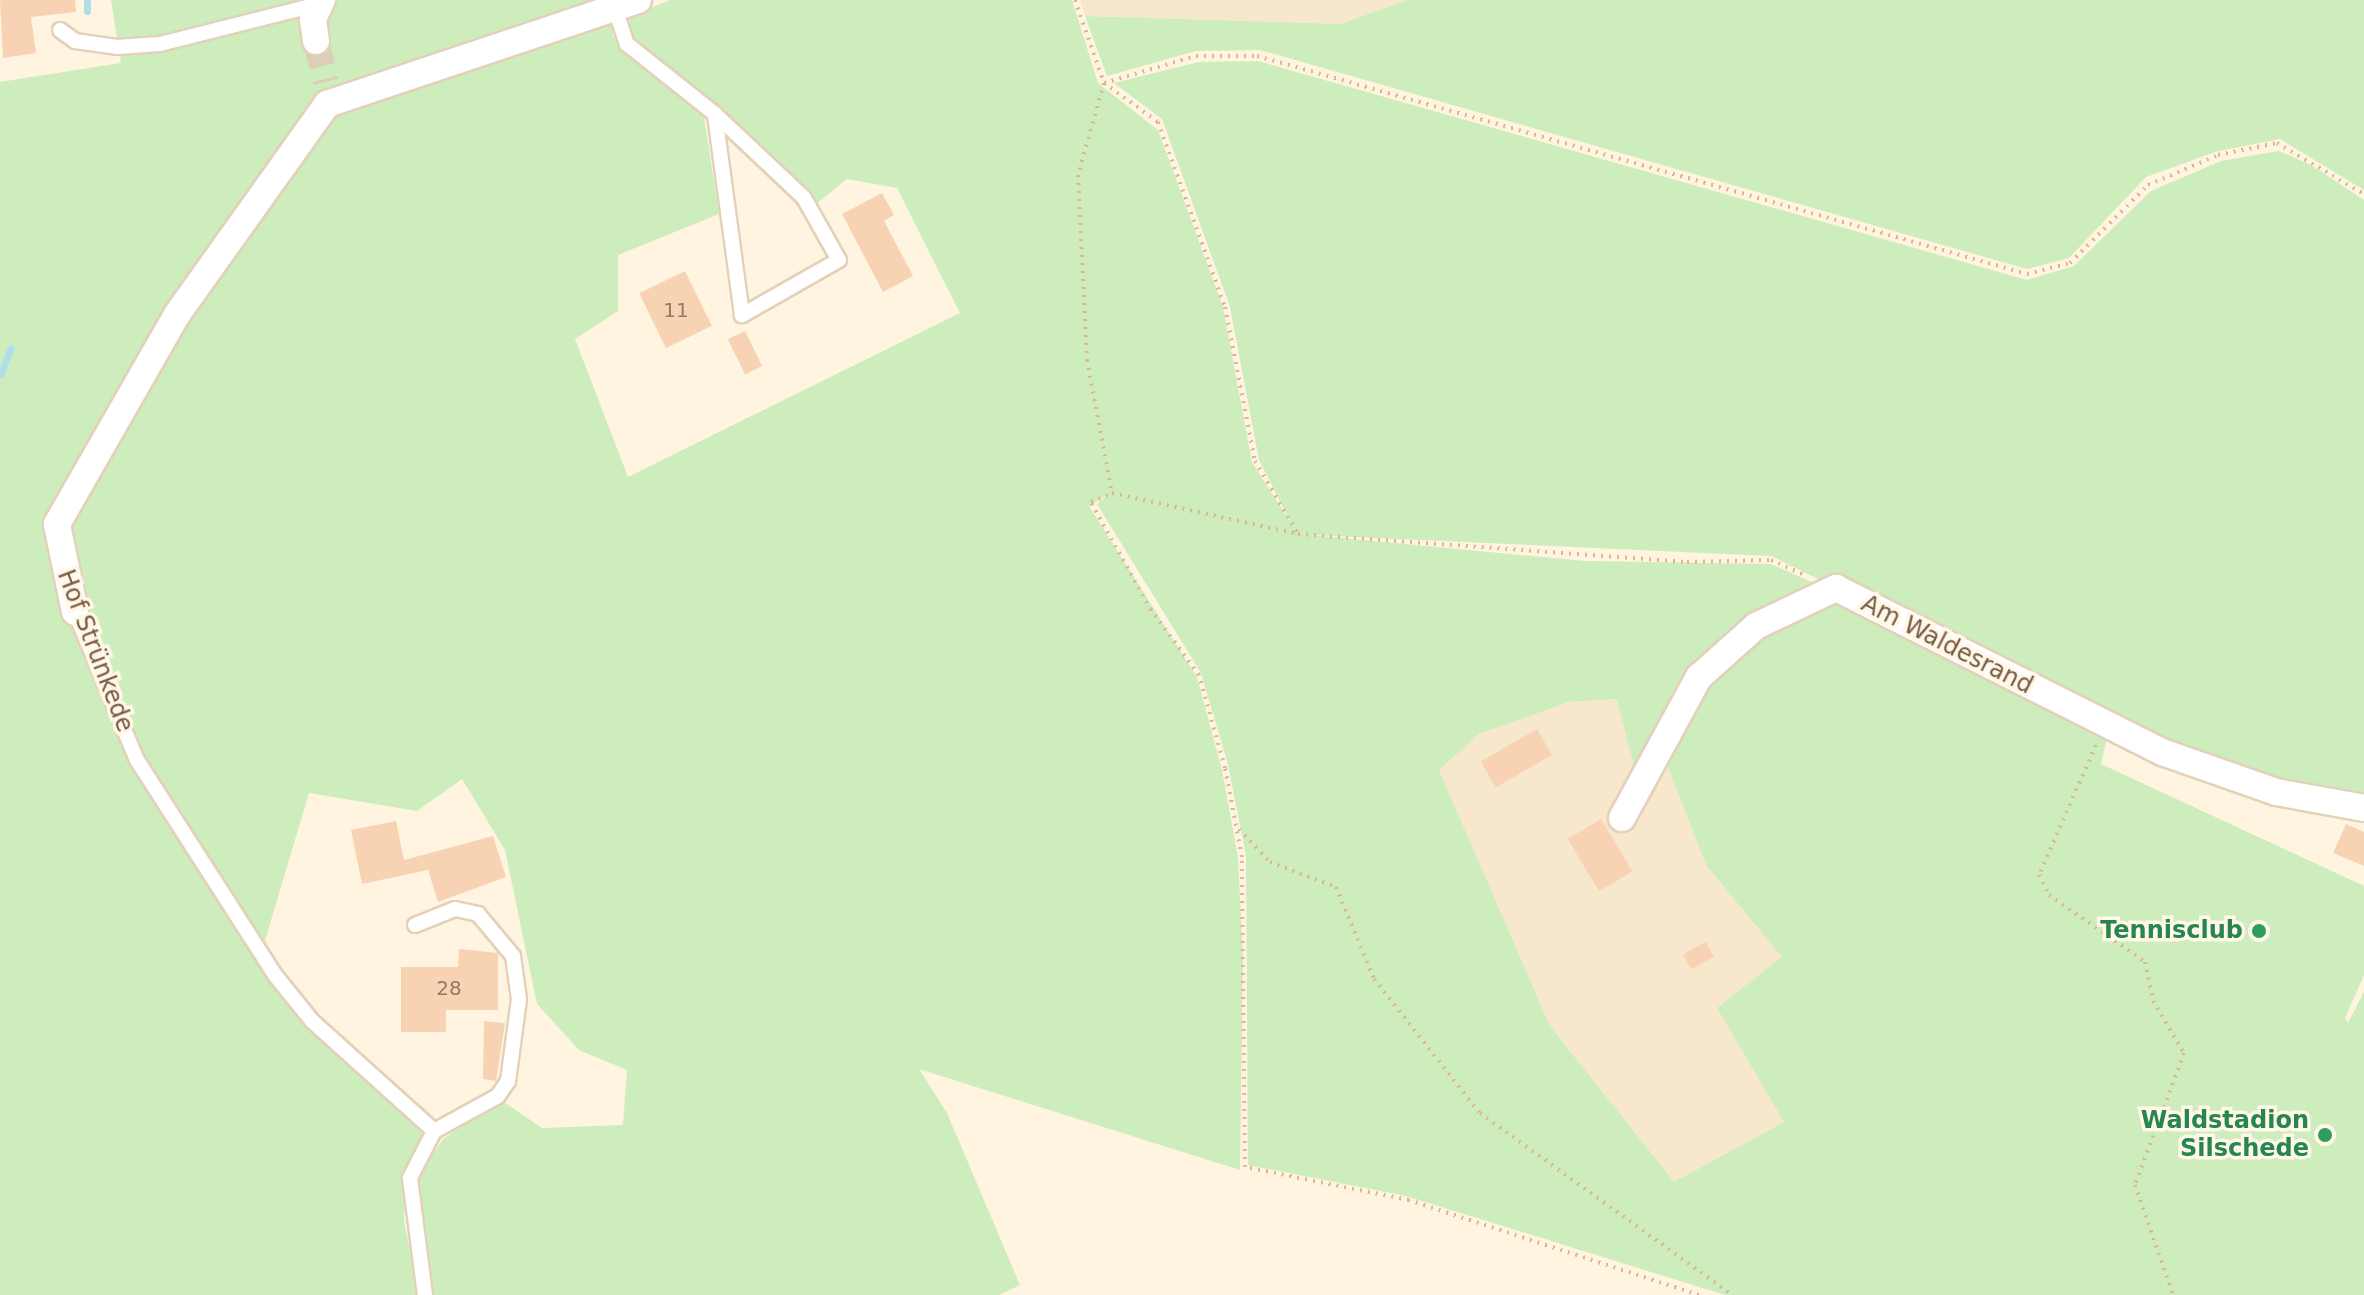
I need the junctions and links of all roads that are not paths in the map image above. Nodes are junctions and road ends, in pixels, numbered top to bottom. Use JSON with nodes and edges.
{"nodes":[{"id":1,"x":320,"y":2,"type":"edge"},
{"id":2,"x":626,"y":4,"type":"edge"},
{"id":3,"x":60,"y":30,"type":"dead end"},
{"id":4,"x":316,"y":41,"type":"tunnel mouth"},
{"id":5,"x":715,"y":114,"type":"junction"},
{"id":6,"x":75,"y":612,"type":"joint"},
{"id":7,"x":2364,"y":808,"type":"edge"},
{"id":8,"x":1622,"y":818,"type":"dead end"},
{"id":9,"x":415,"y":925,"type":"dead end"},
{"id":10,"x":434,"y":1131,"type":"junction"},
{"id":11,"x":425,"y":1295,"type":"edge"}],
"edges":[{"from":1,"to":3,"type":"lane"},
{"from":1,"to":4,"type":"street"},
{"from":2,"to":5,"type":"lane"},
{"from":2,"to":6,"type":"street","name":"Hof Strünkede"},
{"from":5,"to":5,"type":"lane"},
{"from":6,"to":10,"type":"lane","name":"Hof Strünkede"},
{"from":7,"to":8,"type":"street","name":"Am Waldesrand"},
{"from":9,"to":10,"type":"lane"},
{"from":10,"to":11,"type":"lane"}]}
